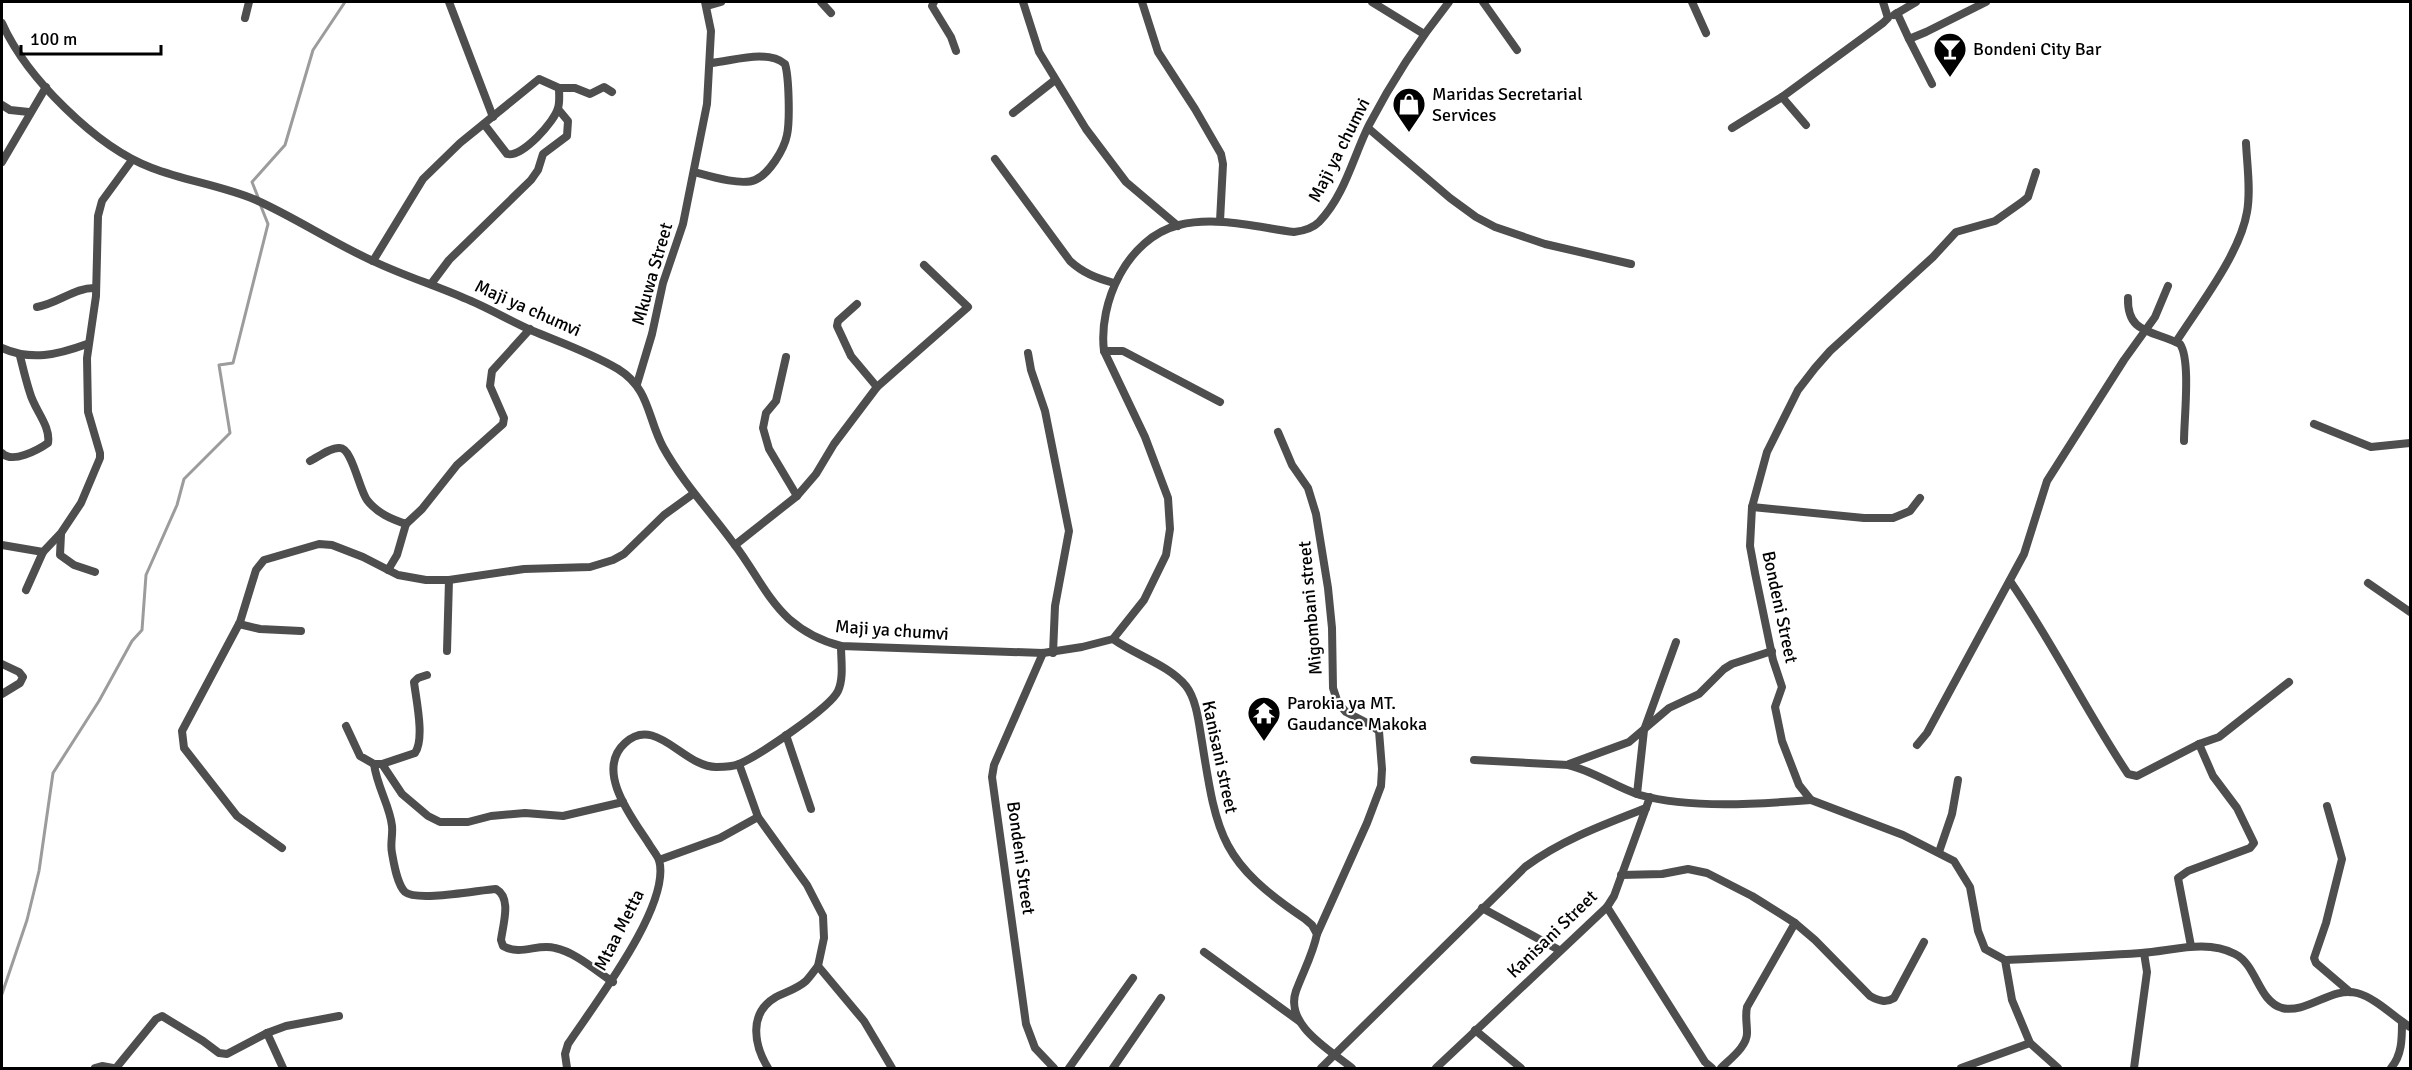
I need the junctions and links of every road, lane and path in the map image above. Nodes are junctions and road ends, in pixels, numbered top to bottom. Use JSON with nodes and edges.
{"nodes":[{"id":1,"x":249,"y":2,"type":"edge"},
{"id":2,"x":449,"y":2,"type":"edge"},
{"id":3,"x":721,"y":2,"type":"edge"},
{"id":4,"x":821,"y":2,"type":"edge"},
{"id":5,"x":934,"y":2,"type":"edge"},
{"id":6,"x":1023,"y":2,"type":"edge"},
{"id":7,"x":1142,"y":2,"type":"edge"},
{"id":8,"x":1372,"y":2,"type":"edge"},
{"id":9,"x":1449,"y":2,"type":"edge"},
{"id":10,"x":1483,"y":2,"type":"edge"},
{"id":11,"x":1692,"y":2,"type":"edge"},
{"id":12,"x":1883,"y":2,"type":"edge"},
{"id":13,"x":1916,"y":2,"type":"edge"},
{"id":14,"x":1986,"y":2,"type":"edge"},
{"id":15,"x":706,"y":4,"type":"edge"},
{"id":16,"x":831,"y":13,"type":"dead end"},
{"id":17,"x":1897,"y":13,"type":"junction"},
{"id":18,"x":245,"y":18,"type":"dead end"},
{"id":19,"x":1888,"y":18,"type":"junction"},
{"id":20,"x":2,"y":23,"type":"edge"},
{"id":21,"x":1706,"y":33,"type":"dead end"},
{"id":22,"x":1424,"y":34,"type":"junction"},
{"id":23,"x":1909,"y":39,"type":"junction"},
{"id":24,"x":1517,"y":50,"type":"dead end"},
{"id":25,"x":956,"y":51,"type":"dead end"},
{"id":26,"x":711,"y":63,"type":"junction"},
{"id":27,"x":1055,"y":80,"type":"junction"},
{"id":28,"x":1932,"y":84,"type":"dead end"},
{"id":29,"x":46,"y":87,"type":"junction"},
{"id":30,"x":559,"y":88,"type":"junction"},
{"id":31,"x":612,"y":92,"type":"dead end"},
{"id":32,"x":1782,"y":97,"type":"junction"},
{"id":33,"x":2,"y":105,"type":"edge"},
{"id":34,"x":558,"y":109,"type":"junction"},
{"id":35,"x":29,"y":112,"type":"junction"},
{"id":36,"x":1013,"y":113,"type":"dead end"},
{"id":37,"x":493,"y":117,"type":"junction"},
{"id":38,"x":484,"y":124,"type":"junction"},
{"id":39,"x":1806,"y":125,"type":"dead end"},
{"id":40,"x":1368,"y":128,"type":"junction"},
{"id":41,"x":1732,"y":128,"type":"dead end"},
{"id":42,"x":2246,"y":142,"type":"dead end"},
{"id":43,"x":995,"y":159,"type":"dead end"},
{"id":44,"x":132,"y":160,"type":"junction"},
{"id":45,"x":2,"y":162,"type":"edge"},
{"id":46,"x":694,"y":172,"type":"junction"},
{"id":47,"x":2036,"y":172,"type":"dead end"},
{"id":48,"x":1220,"y":221,"type":"junction"},
{"id":49,"x":1178,"y":226,"type":"junction"},
{"id":50,"x":373,"y":261,"type":"junction"},
{"id":51,"x":1631,"y":264,"type":"dead end"},
{"id":52,"x":924,"y":265,"type":"dead end"},
{"id":53,"x":1114,"y":283,"type":"junction"},
{"id":54,"x":430,"y":284,"type":"junction"},
{"id":55,"x":2168,"y":286,"type":"dead end"},
{"id":56,"x":96,"y":288,"type":"junction"},
{"id":57,"x":2128,"y":298,"type":"dead end"},
{"id":58,"x":857,"y":304,"type":"dead end"},
{"id":59,"x":37,"y":307,"type":"dead end"},
{"id":60,"x":530,"y":330,"type":"junction"},
{"id":61,"x":2145,"y":330,"type":"junction"},
{"id":62,"x":2176,"y":342,"type":"junction"},
{"id":63,"x":87,"y":344,"type":"junction"},
{"id":64,"x":2,"y":348,"type":"edge"},
{"id":65,"x":1104,"y":351,"type":"junction"},
{"id":66,"x":1028,"y":353,"type":"dead end"},
{"id":67,"x":21,"y":356,"type":"junction"},
{"id":68,"x":786,"y":357,"type":"dead end"},
{"id":69,"x":638,"y":384,"type":"junction"},
{"id":70,"x":877,"y":387,"type":"junction"},
{"id":71,"x":1220,"y":402,"type":"dead end"},
{"id":72,"x":2314,"y":424,"type":"dead end"},
{"id":73,"x":1278,"y":432,"type":"dead end"},
{"id":74,"x":2184,"y":441,"type":"dead end"},
{"id":75,"x":2410,"y":443,"type":"edge"},
{"id":76,"x":2,"y":453,"type":"edge"},
{"id":77,"x":310,"y":460,"type":"dead end"},
{"id":78,"x":693,"y":494,"type":"junction"},
{"id":79,"x":797,"y":496,"type":"junction"},
{"id":80,"x":1920,"y":498,"type":"dead end"},
{"id":81,"x":1752,"y":507,"type":"junction"},
{"id":82,"x":406,"y":524,"type":"junction"},
{"id":83,"x":62,"y":533,"type":"junction"},
{"id":84,"x":2,"y":545,"type":"edge"},
{"id":85,"x":735,"y":545,"type":"junction"},
{"id":86,"x":43,"y":552,"type":"junction"},
{"id":87,"x":388,"y":570,"type":"junction"},
{"id":88,"x":95,"y":572,"type":"dead end"},
{"id":89,"x":449,"y":580,"type":"junction"},
{"id":90,"x":2010,"y":581,"type":"junction"},
{"id":91,"x":2368,"y":583,"type":"dead end"},
{"id":92,"x":26,"y":590,"type":"dead end"},
{"id":93,"x":2410,"y":612,"type":"edge"},
{"id":94,"x":239,"y":624,"type":"junction"},
{"id":95,"x":301,"y":631,"type":"dead end"},
{"id":96,"x":1113,"y":639,"type":"junction"},
{"id":97,"x":1676,"y":642,"type":"dead end"},
{"id":98,"x":842,"y":646,"type":"junction"},
{"id":99,"x":447,"y":651,"type":"dead end"},
{"id":100,"x":1772,"y":651,"type":"junction"},
{"id":101,"x":1048,"y":653,"type":"junction"},
{"id":102,"x":2,"y":664,"type":"edge"},
{"id":103,"x":427,"y":675,"type":"dead end"},
{"id":104,"x":2289,"y":682,"type":"dead end"},
{"id":105,"x":2,"y":694,"type":"edge"},
{"id":106,"x":346,"y":726,"type":"dead end"},
{"id":107,"x":1644,"y":730,"type":"junction"},
{"id":108,"x":786,"y":735,"type":"junction"},
{"id":109,"x":2199,"y":744,"type":"junction"},
{"id":110,"x":1917,"y":745,"type":"dead end"},
{"id":111,"x":1474,"y":760,"type":"dead end"},
{"id":112,"x":378,"y":764,"type":"junction"},
{"id":113,"x":739,"y":764,"type":"junction"},
{"id":114,"x":1568,"y":765,"type":"junction"},
{"id":115,"x":1958,"y":780,"type":"dead end"},
{"id":116,"x":1637,"y":794,"type":"junction"},
{"id":117,"x":1650,"y":797,"type":"junction"},
{"id":118,"x":1810,"y":800,"type":"junction"},
{"id":119,"x":623,"y":802,"type":"junction"},
{"id":120,"x":2327,"y":806,"type":"dead end"},
{"id":121,"x":1646,"y":808,"type":"junction"},
{"id":122,"x":811,"y":809,"type":"dead end"},
{"id":123,"x":758,"y":817,"type":"junction"},
{"id":124,"x":282,"y":848,"type":"dead end"},
{"id":125,"x":1939,"y":852,"type":"junction"},
{"id":126,"x":659,"y":860,"type":"junction"},
{"id":127,"x":1621,"y":875,"type":"junction"},
{"id":128,"x":1607,"y":907,"type":"junction"},
{"id":129,"x":1482,"y":909,"type":"junction"},
{"id":130,"x":1795,"y":923,"type":"junction"},
{"id":131,"x":1317,"y":934,"type":"junction"},
{"id":132,"x":1924,"y":942,"type":"dead end"},
{"id":133,"x":2191,"y":946,"type":"junction"},
{"id":134,"x":1559,"y":950,"type":"junction"},
{"id":135,"x":1204,"y":952,"type":"dead end"},
{"id":136,"x":2144,"y":953,"type":"junction"},
{"id":137,"x":2005,"y":960,"type":"junction"},
{"id":138,"x":818,"y":966,"type":"junction"},
{"id":139,"x":1133,"y":978,"type":"dead end"},
{"id":140,"x":612,"y":982,"type":"junction"},
{"id":141,"x":2350,"y":992,"type":"junction"},
{"id":142,"x":1161,"y":998,"type":"dead end"},
{"id":143,"x":339,"y":1016,"type":"dead end"},
{"id":144,"x":1299,"y":1022,"type":"junction"},
{"id":145,"x":2402,"y":1022,"type":"junction"},
{"id":146,"x":2410,"y":1027,"type":"edge"},
{"id":147,"x":1475,"y":1030,"type":"junction"},
{"id":148,"x":267,"y":1033,"type":"junction"},
{"id":149,"x":2030,"y":1042,"type":"junction"},
{"id":150,"x":1335,"y":1055,"type":"junction"},
{"id":151,"x":95,"y":1068,"type":"edge"},
{"id":152,"x":115,"y":1068,"type":"edge"},
{"id":153,"x":283,"y":1068,"type":"edge"},
{"id":154,"x":567,"y":1068,"type":"edge"},
{"id":155,"x":768,"y":1068,"type":"edge"},
{"id":156,"x":892,"y":1068,"type":"edge"},
{"id":157,"x":1054,"y":1068,"type":"edge"},
{"id":158,"x":1070,"y":1068,"type":"edge"},
{"id":159,"x":1113,"y":1068,"type":"edge"},
{"id":160,"x":1321,"y":1068,"type":"edge"},
{"id":161,"x":1352,"y":1068,"type":"edge"},
{"id":162,"x":1436,"y":1068,"type":"edge"},
{"id":163,"x":1521,"y":1068,"type":"edge"},
{"id":164,"x":1713,"y":1068,"type":"edge"},
{"id":165,"x":1721,"y":1068,"type":"edge"},
{"id":166,"x":1961,"y":1068,"type":"edge"},
{"id":167,"x":2058,"y":1068,"type":"edge"},
{"id":168,"x":2134,"y":1068,"type":"edge"},
{"id":169,"x":2391,"y":1068,"type":"edge"}],
"edges":[{"from":1,"to":18,"type":"street"},
{"from":2,"to":37,"type":"street"},
{"from":3,"to":15,"type":"street"},
{"from":4,"to":16,"type":"street"},
{"from":5,"to":25,"type":"street"},
{"from":6,"to":27,"type":"street"},
{"from":7,"to":48,"type":"street"},
{"from":8,"to":22,"type":"street"},
{"from":9,"to":22,"type":"street","name":"Maji ya chumvi"},
{"from":10,"to":24,"type":"street"},
{"from":11,"to":21,"type":"street"},
{"from":12,"to":19,"type":"street"},
{"from":13,"to":17,"type":"street"},
{"from":14,"to":23,"type":"street"},
{"from":15,"to":26,"type":"street","name":"Mkuwa Street"},
{"from":17,"to":19,"type":"street"},
{"from":17,"to":23,"type":"street"},
{"from":19,"to":32,"type":"street"},
{"from":20,"to":29,"type":"street","name":"Maji ya chumvi"},
{"from":22,"to":40,"type":"street","name":"Maji ya chumvi"},
{"from":23,"to":28,"type":"street"},
{"from":26,"to":46,"type":"street","name":"Mkuwa Street"},
{"from":26,"to":46,"type":"street"},
{"from":27,"to":36,"type":"street"},
{"from":27,"to":49,"type":"street"},
{"from":29,"to":35,"type":"street"},
{"from":29,"to":44,"type":"street","name":"Maji ya chumvi"},
{"from":30,"to":31,"type":"street"},
{"from":30,"to":34,"type":"street"},
{"from":30,"to":37,"type":"street"},
{"from":32,"to":39,"type":"street"},
{"from":32,"to":41,"type":"street"},
{"from":33,"to":35,"type":"street"},
{"from":34,"to":38,"type":"street"},
{"from":34,"to":54,"type":"street"},
{"from":35,"to":45,"type":"street"},
{"from":37,"to":38,"type":"street"},
{"from":38,"to":50,"type":"street"},
{"from":40,"to":48,"type":"street","name":"Maji ya chumvi"},
{"from":40,"to":51,"type":"street"},
{"from":42,"to":62,"type":"street"},
{"from":43,"to":53,"type":"street"},
{"from":44,"to":50,"type":"street","name":"Maji ya chumvi"},
{"from":44,"to":56,"type":"street"},
{"from":46,"to":69,"type":"street","name":"Mkuwa Street"},
{"from":47,"to":81,"type":"street","name":"Bondeni Street"},
{"from":48,"to":49,"type":"street","name":"Maji ya chumvi"},
{"from":49,"to":53,"type":"street","name":"Maji ya chumvi"},
{"from":50,"to":54,"type":"street","name":"Maji ya chumvi"},
{"from":52,"to":70,"type":"street"},
{"from":53,"to":65,"type":"street","name":"Maji ya chumvi"},
{"from":54,"to":60,"type":"street","name":"Maji ya chumvi"},
{"from":55,"to":61,"type":"street"},
{"from":56,"to":59,"type":"street"},
{"from":56,"to":63,"type":"street"},
{"from":57,"to":61,"type":"street"},
{"from":58,"to":70,"type":"street"},
{"from":60,"to":69,"type":"street","name":"Maji ya chumvi"},
{"from":60,"to":82,"type":"street"},
{"from":61,"to":62,"type":"street"},
{"from":61,"to":90,"type":"street"},
{"from":62,"to":74,"type":"street"},
{"from":63,"to":67,"type":"street"},
{"from":63,"to":83,"type":"street"},
{"from":64,"to":67,"type":"street"},
{"from":65,"to":71,"type":"street"},
{"from":65,"to":96,"type":"street","name":"Maji ya chumvi"},
{"from":66,"to":101,"type":"street"},
{"from":67,"to":76,"type":"street"},
{"from":68,"to":79,"type":"street"},
{"from":69,"to":78,"type":"street","name":"Maji ya chumvi"},
{"from":70,"to":79,"type":"street"},
{"from":72,"to":75,"type":"street"},
{"from":73,"to":131,"type":"street","name":"Migombani street"},
{"from":77,"to":82,"type":"street"},
{"from":78,"to":85,"type":"street","name":"Maji ya chumvi"},
{"from":78,"to":89,"type":"street"},
{"from":79,"to":85,"type":"street"},
{"from":80,"to":81,"type":"street"},
{"from":81,"to":100,"type":"street","name":"Bondeni Street"},
{"from":82,"to":87,"type":"street"},
{"from":83,"to":86,"type":"street"},
{"from":83,"to":88,"type":"street"},
{"from":84,"to":86,"type":"street"},
{"from":85,"to":98,"type":"street","name":"Maji ya chumvi"},
{"from":86,"to":92,"type":"street"},
{"from":87,"to":89,"type":"street"},
{"from":87,"to":94,"type":"street"},
{"from":89,"to":99,"type":"street"},
{"from":90,"to":109,"type":"street"},
{"from":90,"to":110,"type":"street"},
{"from":91,"to":93,"type":"street"},
{"from":94,"to":95,"type":"street"},
{"from":94,"to":124,"type":"street"},
{"from":96,"to":101,"type":"street","name":"Maji ya chumvi"},
{"from":96,"to":131,"type":"street","name":"Kanisani street"},
{"from":97,"to":107,"type":"street"},
{"from":98,"to":101,"type":"street","name":"Maji ya chumvi"},
{"from":98,"to":108,"type":"street"},
{"from":100,"to":107,"type":"street"},
{"from":100,"to":118,"type":"street","name":"Bondeni Street"},
{"from":101,"to":157,"type":"street","name":"Bondeni Street"},
{"from":102,"to":105,"type":"street"},
{"from":103,"to":112,"type":"street"},
{"from":104,"to":109,"type":"street"},
{"from":106,"to":112,"type":"street"},
{"from":107,"to":114,"type":"street"},
{"from":107,"to":116,"type":"street"},
{"from":108,"to":113,"type":"street"},
{"from":108,"to":122,"type":"street"},
{"from":109,"to":133,"type":"street"},
{"from":111,"to":114,"type":"street"},
{"from":112,"to":119,"type":"street"},
{"from":112,"to":140,"type":"street"},
{"from":113,"to":119,"type":"street"},
{"from":113,"to":123,"type":"street"},
{"from":114,"to":116,"type":"street"},
{"from":115,"to":125,"type":"street"},
{"from":116,"to":117,"type":"street"},
{"from":117,"to":118,"type":"street"},
{"from":117,"to":121,"type":"street","name":"Kanisani Street"},
{"from":118,"to":125,"type":"street"},
{"from":119,"to":126,"type":"street"},
{"from":120,"to":141,"type":"street"},
{"from":121,"to":127,"type":"street","name":"Kanisani Street"},
{"from":121,"to":129,"type":"street"},
{"from":123,"to":126,"type":"street"},
{"from":123,"to":138,"type":"street"},
{"from":125,"to":137,"type":"street"},
{"from":126,"to":140,"type":"street","name":"Mtaa Metta"},
{"from":127,"to":128,"type":"street","name":"Kanisani Street"},
{"from":127,"to":130,"type":"street"},
{"from":128,"to":134,"type":"street","name":"Kanisani Street"},
{"from":128,"to":164,"type":"street"},
{"from":129,"to":134,"type":"street"},
{"from":129,"to":150,"type":"street"},
{"from":130,"to":132,"type":"street"},
{"from":130,"to":165,"type":"street"},
{"from":131,"to":144,"type":"street"},
{"from":133,"to":136,"type":"street"},
{"from":133,"to":141,"type":"street"},
{"from":134,"to":147,"type":"street","name":"Kanisani Street"},
{"from":135,"to":144,"type":"street"},
{"from":136,"to":137,"type":"street"},
{"from":136,"to":168,"type":"street"},
{"from":137,"to":149,"type":"street"},
{"from":138,"to":155,"type":"street"},
{"from":138,"to":156,"type":"street"},
{"from":139,"to":158,"type":"street"},
{"from":140,"to":154,"type":"street","name":"Mtaa Metta"},
{"from":141,"to":145,"type":"street"},
{"from":142,"to":159,"type":"street"},
{"from":143,"to":148,"type":"street"},
{"from":144,"to":150,"type":"street"},
{"from":145,"to":146,"type":"street"},
{"from":145,"to":169,"type":"street"},
{"from":147,"to":162,"type":"street","name":"Kanisani Street"},
{"from":147,"to":163,"type":"street"},
{"from":148,"to":152,"type":"street"},
{"from":148,"to":153,"type":"street"},
{"from":149,"to":166,"type":"street"},
{"from":149,"to":167,"type":"street"},
{"from":150,"to":160,"type":"street"},
{"from":150,"to":161,"type":"street"},
{"from":151,"to":152,"type":"street"}]}
